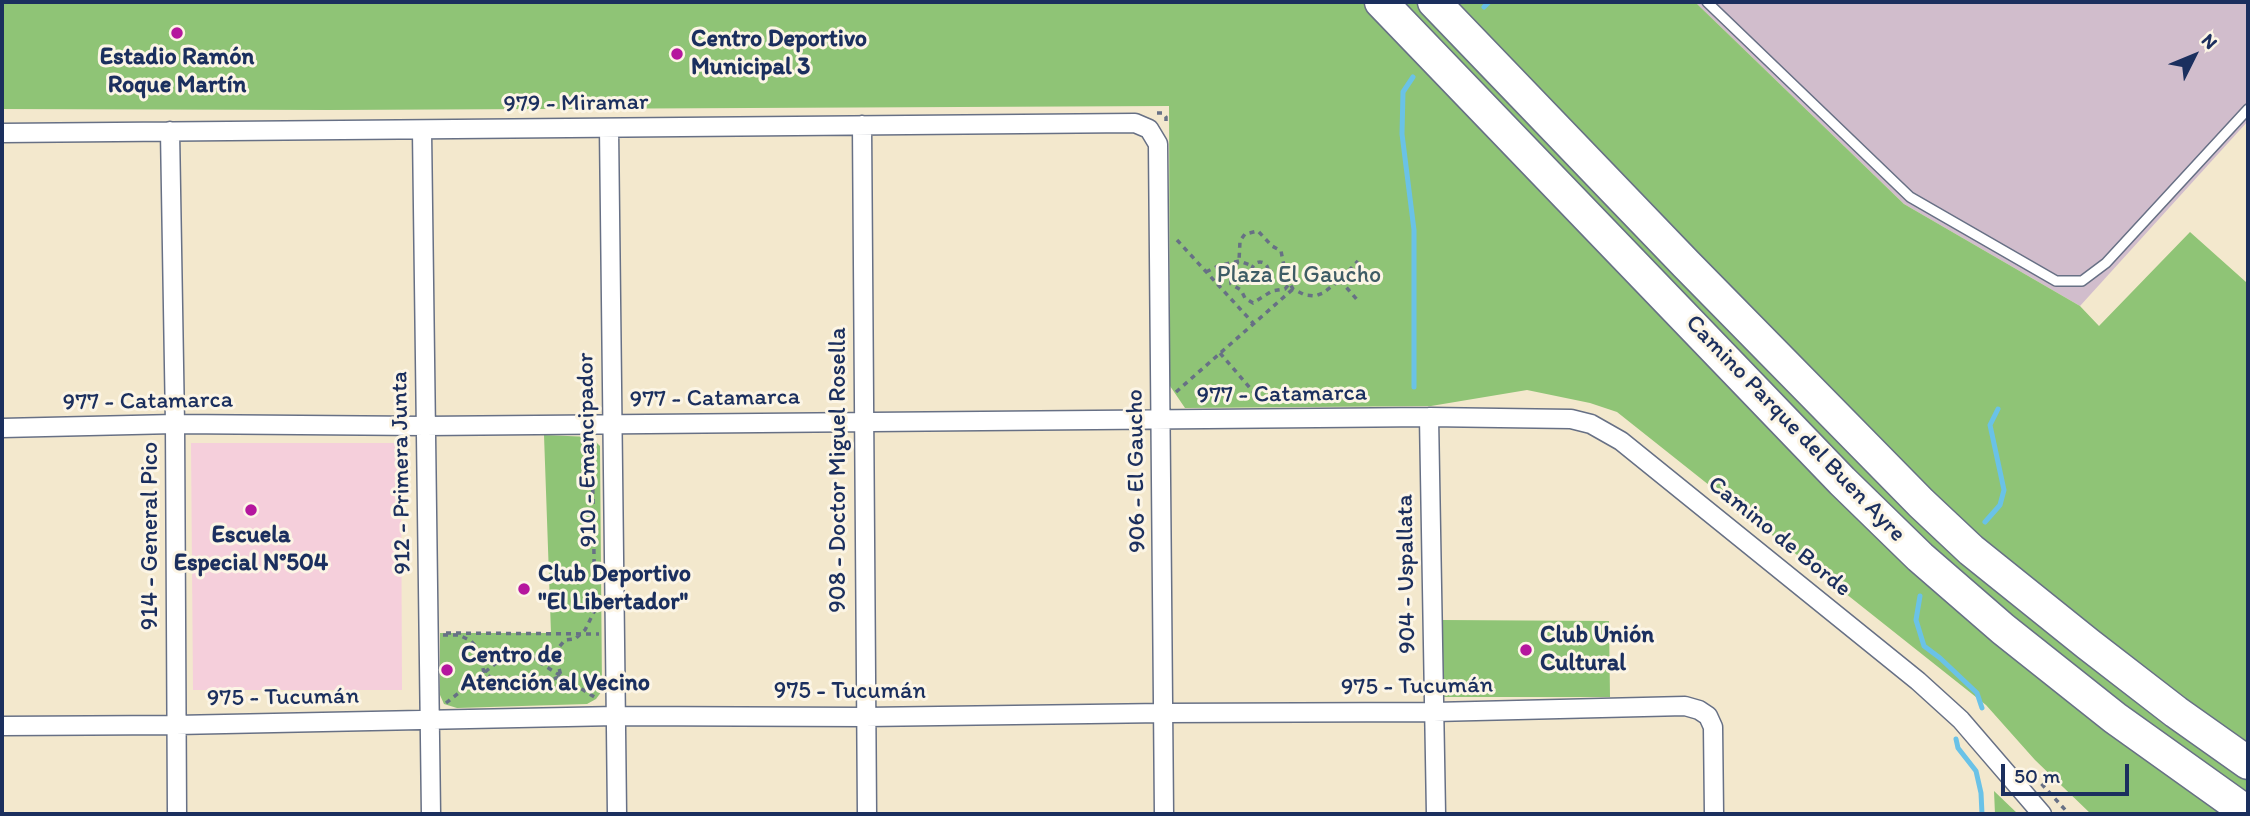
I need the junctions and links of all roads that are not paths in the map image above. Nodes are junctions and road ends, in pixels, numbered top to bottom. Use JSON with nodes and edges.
{"nodes":[{"id":1,"x":1381,"y":2,"type":"edge"},
{"id":2,"x":1434,"y":2,"type":"edge"},
{"id":3,"x":1707,"y":2,"type":"edge"},
{"id":4,"x":2248,"y":109,"type":"edge"},
{"id":5,"x":1154,"y":122,"type":"joint"},
{"id":6,"x":862,"y":125,"type":"junction"},
{"id":7,"x":609,"y":128,"type":"junction"},
{"id":8,"x":170,"y":131,"type":"junction"},
{"id":9,"x":422,"y":131,"type":"junction"},
{"id":10,"x":2,"y":133,"type":"edge"},
{"id":11,"x":1429,"y":417,"type":"junction"},
{"id":12,"x":1161,"y":421,"type":"junction"},
{"id":13,"x":863,"y":422,"type":"junction"},
{"id":14,"x":175,"y":424,"type":"junction"},
{"id":15,"x":612,"y":425,"type":"junction"},
{"id":16,"x":425,"y":426,"type":"junction"},
{"id":17,"x":2,"y":428,"type":"edge"},
{"id":18,"x":1434,"y":712,"type":"junction"},
{"id":19,"x":1164,"y":713,"type":"junction"},
{"id":20,"x":616,"y":716,"type":"junction"},
{"id":21,"x":865,"y":717,"type":"junction"},
{"id":22,"x":430,"y":719,"type":"junction"},
{"id":23,"x":176,"y":725,"type":"junction"},
{"id":24,"x":2,"y":726,"type":"edge"},
{"id":25,"x":2248,"y":762,"type":"edge"},
{"id":26,"x":2248,"y":813,"type":"edge"},
{"id":27,"x":177,"y":814,"type":"edge"},
{"id":28,"x":431,"y":814,"type":"edge"},
{"id":29,"x":617,"y":814,"type":"edge"},
{"id":30,"x":867,"y":814,"type":"edge"},
{"id":31,"x":1164,"y":814,"type":"edge"},
{"id":32,"x":1436,"y":814,"type":"edge"},
{"id":33,"x":1714,"y":814,"type":"edge"},
{"id":34,"x":2042,"y":814,"type":"edge"}],
"edges":[{"from":1,"to":26,"type":"highway","name":"Camino Parque del Buen Ayre"},
{"from":2,"to":25,"type":"highway","name":"Camino Parque del Buen Ayre"},
{"from":3,"to":4,"type":"lane"},
{"from":5,"to":6,"type":"street","name":"979 - Miramar"},
{"from":5,"to":12,"type":"street","name":"906 - El Gaucho"},
{"from":6,"to":7,"type":"street","name":"979 - Miramar"},
{"from":6,"to":13,"type":"street","name":"908 - Doctor Miguel Rosella"},
{"from":7,"to":9,"type":"street","name":"979 - Miramar"},
{"from":7,"to":15,"type":"street","name":"910 - Emancipador"},
{"from":8,"to":9,"type":"street","name":"979 - Miramar"},
{"from":8,"to":10,"type":"street","name":"979 - Miramar"},
{"from":8,"to":14,"type":"street","name":"914 - General Pico"},
{"from":9,"to":16,"type":"street","name":"912 - Primera Junta"},
{"from":11,"to":12,"type":"street","name":"977 - Catamarca"},
{"from":11,"to":18,"type":"street","name":"904 - Uspallata"},
{"from":11,"to":34,"type":"street","name":"Camino de Borde"},
{"from":12,"to":13,"type":"street","name":"977 - Catamarca"},
{"from":12,"to":19,"type":"street","name":"906 - El Gaucho"},
{"from":13,"to":15,"type":"street","name":"977 - Catamarca"},
{"from":13,"to":21,"type":"street","name":"908 - Doctor Miguel Rosella"},
{"from":14,"to":16,"type":"street","name":"977 - Catamarca"},
{"from":14,"to":17,"type":"street","name":"977 - Catamarca"},
{"from":14,"to":23,"type":"street","name":"914 - General Pico"},
{"from":15,"to":16,"type":"street","name":"977 - Catamarca"},
{"from":15,"to":20,"type":"street","name":"910 - Emancipador"},
{"from":16,"to":22,"type":"street","name":"912 - Primera Junta"},
{"from":18,"to":19,"type":"street","name":"975 - Tucumán"},
{"from":18,"to":32,"type":"street","name":"904 - Uspallata"},
{"from":18,"to":33,"type":"street","name":"975 - Tucumán"},
{"from":19,"to":21,"type":"street","name":"975 - Tucumán"},
{"from":19,"to":31,"type":"street","name":"906 - El Gaucho"},
{"from":20,"to":21,"type":"street","name":"975 - Tucumán"},
{"from":20,"to":22,"type":"street","name":"975 - Tucumán"},
{"from":20,"to":29,"type":"street","name":"910 - Emancipador"},
{"from":21,"to":30,"type":"street","name":"908 - Doctor Miguel Rosella"},
{"from":22,"to":23,"type":"street","name":"975 - Tucumán"},
{"from":22,"to":28,"type":"street","name":"912 - Primera Junta"},
{"from":23,"to":24,"type":"street","name":"975 - Tucumán"},
{"from":23,"to":27,"type":"street","name":"914 - General Pico"}]}
